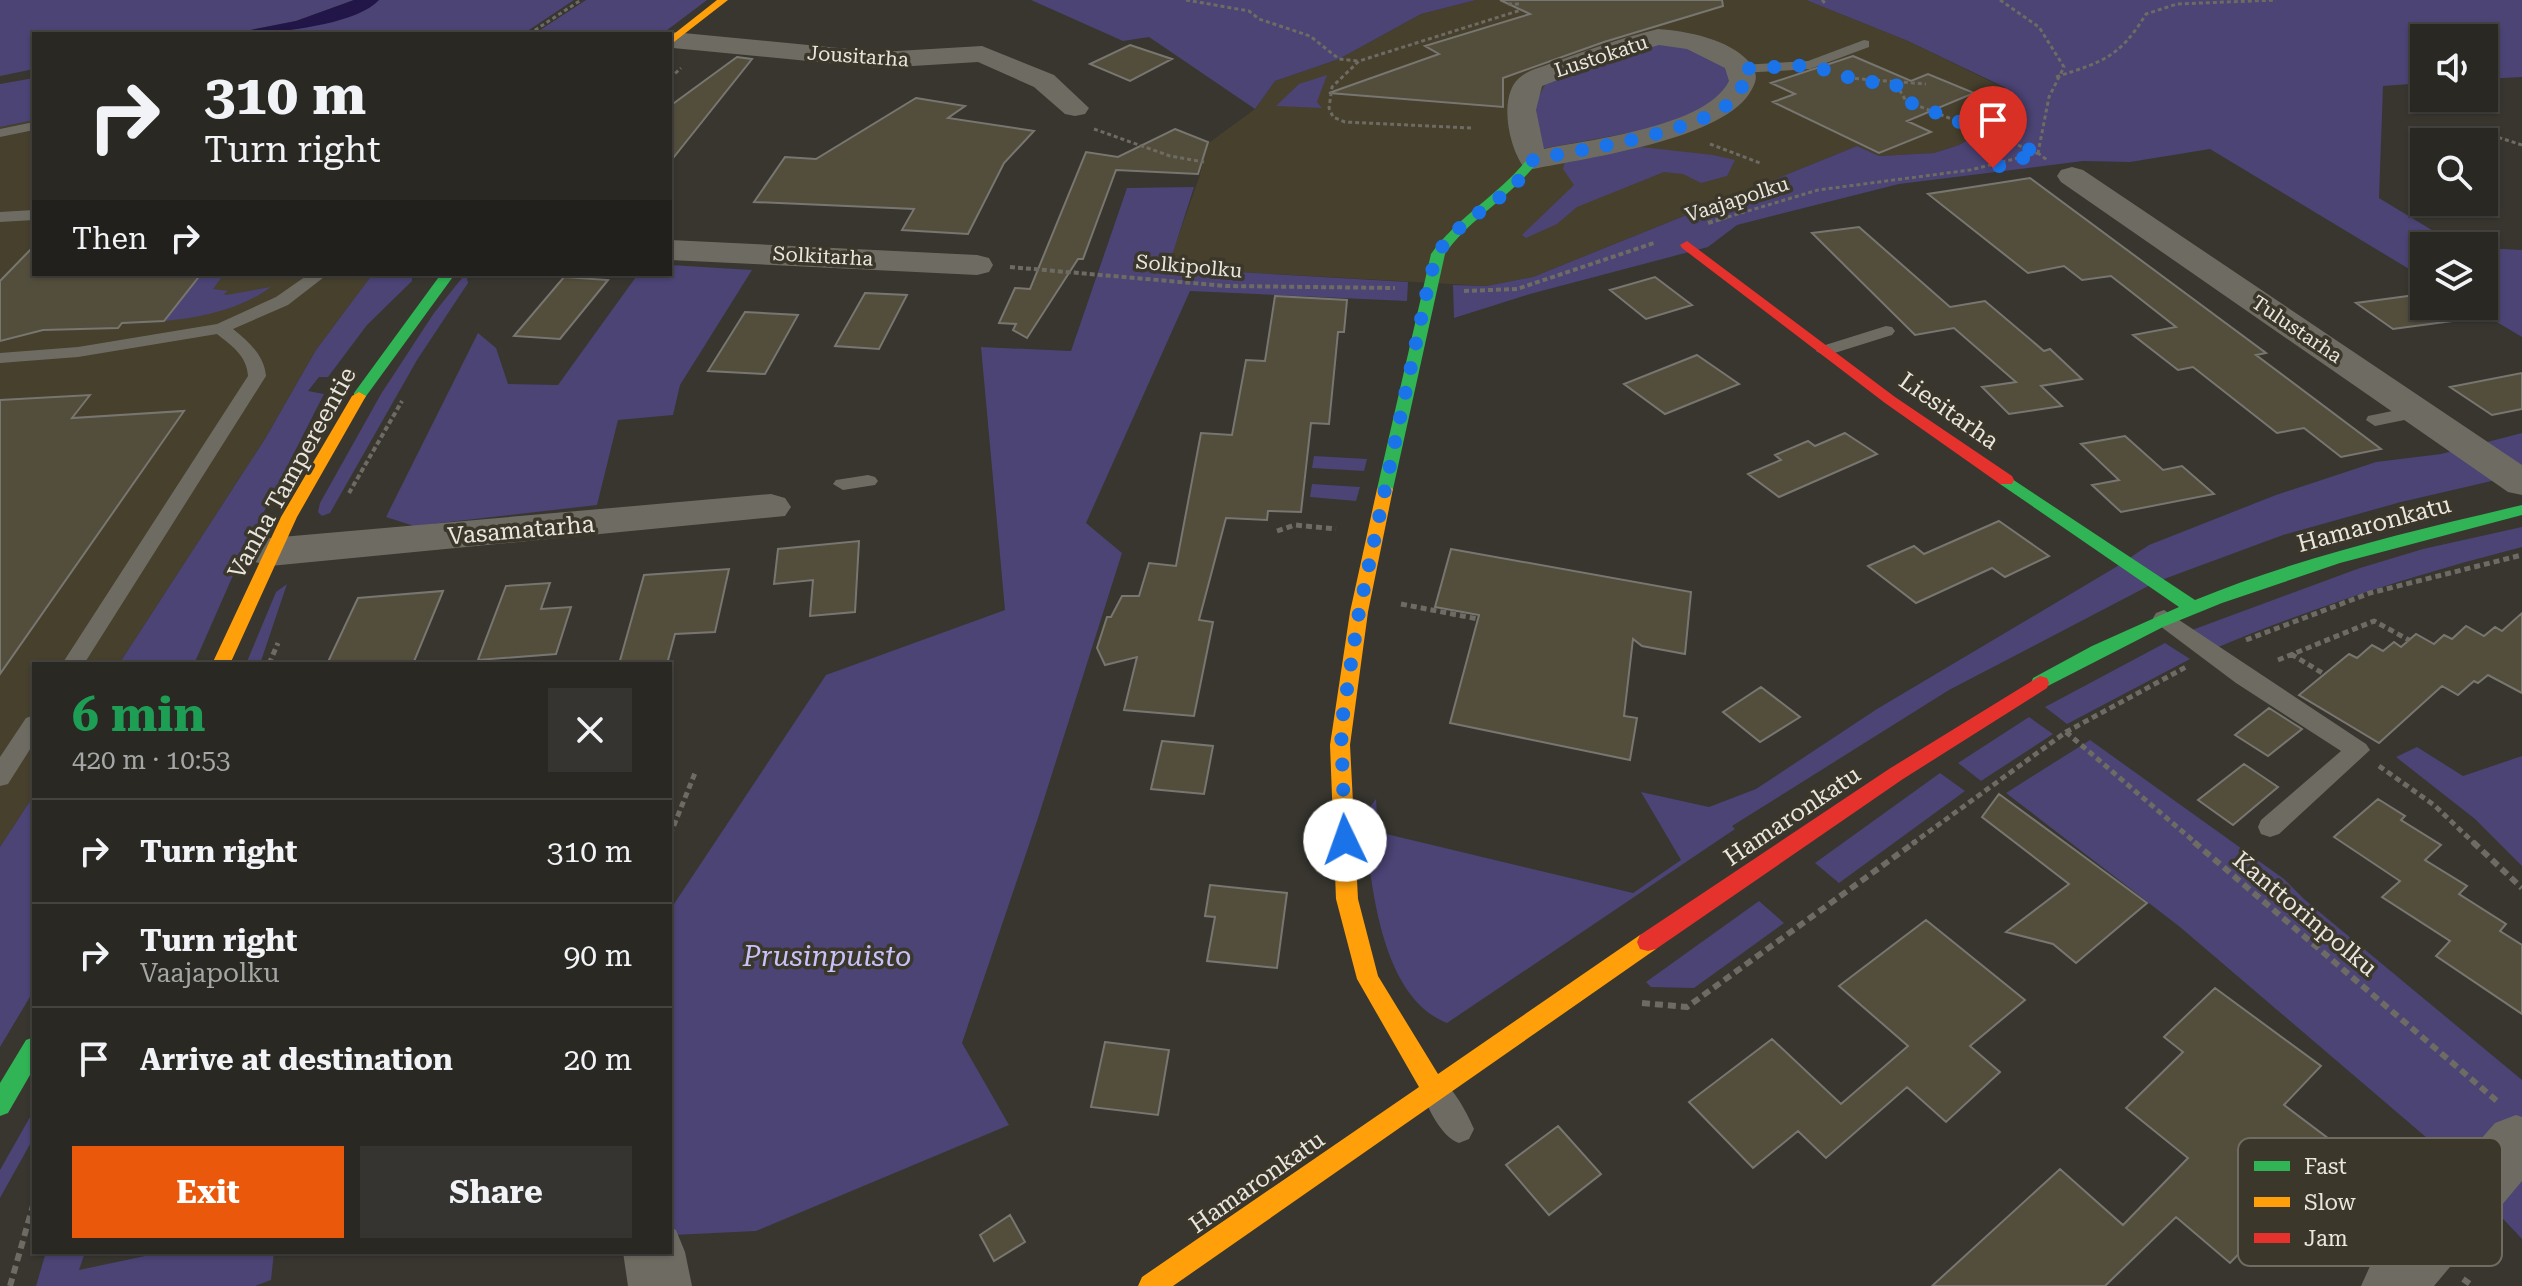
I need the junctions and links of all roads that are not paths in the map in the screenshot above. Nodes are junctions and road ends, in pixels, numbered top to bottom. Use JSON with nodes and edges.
{"nodes":[{"id":1,"x":723,"y":0,"type":"edge"},
{"id":2,"x":672,"y":40,"type":"edge"},
{"id":3,"x":672,"y":41,"type":"edge"},
{"id":4,"x":1864,"y":44,"type":"dead end"},
{"id":5,"x":1742,"y":69,"type":"junction"},
{"id":6,"x":1082,"y":118,"type":"road end"},
{"id":7,"x":32,"y":126,"type":"edge"},
{"id":8,"x":0,"y":133,"type":"edge"},
{"id":9,"x":1533,"y":160,"type":"junction"},
{"id":10,"x":2072,"y":176,"type":"dead end"},
{"id":11,"x":32,"y":215,"type":"edge"},
{"id":12,"x":0,"y":217,"type":"edge"},
{"id":13,"x":1687,"y":245,"type":"dead end"},
{"id":14,"x":672,"y":250,"type":"edge"},
{"id":15,"x":977,"y":265,"type":"road end"},
{"id":16,"x":317,"y":276,"type":"edge"},
{"id":17,"x":446,"y":276,"type":"edge"},
{"id":18,"x":221,"y":328,"type":"junction"},
{"id":19,"x":1886,"y":331,"type":"dead end"},
{"id":20,"x":1825,"y":351,"type":"junction"},
{"id":21,"x":0,"y":358,"type":"edge"},
{"id":22,"x":2417,"y":412,"type":"junction"},
{"id":23,"x":2375,"y":420,"type":"dead end"},
{"id":24,"x":868,"y":481,"type":"dead end"},
{"id":25,"x":2522,"y":483,"type":"edge"},
{"id":26,"x":843,"y":484,"type":"dead end"},
{"id":27,"x":771,"y":507,"type":"dead end"},
{"id":28,"x":2522,"y":510,"type":"edge"},
{"id":29,"x":270,"y":552,"type":"junction"},
{"id":30,"x":2192,"y":607,"type":"junction"},
{"id":31,"x":2164,"y":618,"type":"junction"},
{"id":32,"x":74,"y":662,"type":"edge"},
{"id":33,"x":222,"y":662,"type":"edge"},
{"id":34,"x":32,"y":727,"type":"edge"},
{"id":35,"x":0,"y":777,"type":"edge"},
{"id":36,"x":2270,"y":827,"type":"dead end"},
{"id":37,"x":32,"y":1050,"type":"edge"},
{"id":38,"x":1433,"y":1088,"type":"junction"},
{"id":39,"x":0,"y":1105,"type":"edge"},
{"id":40,"x":2507,"y":1122,"type":"road end"},
{"id":41,"x":1459,"y":1129,"type":"dead end"},
{"id":42,"x":2496,"y":1138,"type":"edge"},
{"id":43,"x":654,"y":1254,"type":"edge"},
{"id":44,"x":2407,"y":1266,"type":"edge"},
{"id":45,"x":660,"y":1286,"type":"edge"},
{"id":46,"x":1151,"y":1286,"type":"edge"},
{"id":47,"x":2393,"y":1286,"type":"edge"}],
"edges":[{"from":1,"to":2,"type":"street"},
{"from":3,"to":6,"type":"street","name":"Jousitarha"},
{"from":4,"to":5,"type":"lane"},
{"from":5,"to":9,"type":"street"},
{"from":5,"to":9,"type":"street","name":"Lustokatu"},
{"from":7,"to":8,"type":"lane"},
{"from":9,"to":38,"type":"street"},
{"from":10,"to":22,"type":"street","name":"Tulustarha"},
{"from":11,"to":12,"type":"lane"},
{"from":13,"to":20,"type":"street","name":"Liesitarha"},
{"from":14,"to":15,"type":"street","name":"Solkitarha"},
{"from":16,"to":18,"type":"lane"},
{"from":17,"to":29,"type":"street","name":"Vanha Tampereentie"},
{"from":18,"to":21,"type":"lane"},
{"from":18,"to":32,"type":"lane"},
{"from":19,"to":20,"type":"lane"},
{"from":20,"to":30,"type":"street","name":"Liesitarha"},
{"from":22,"to":23,"type":"lane"},
{"from":22,"to":25,"type":"street","name":"Tulustarha"},
{"from":24,"to":26,"type":"lane"},
{"from":27,"to":29,"type":"street","name":"Vasamatarha"},
{"from":28,"to":30,"type":"street","name":"Hamaronkatu"},
{"from":29,"to":33,"type":"street","name":"Vanha Tampereentie"},
{"from":30,"to":31,"type":"street","name":"Hamaronkatu"},
{"from":31,"to":36,"type":"lane"},
{"from":31,"to":38,"type":"street","name":"Hamaronkatu"},
{"from":34,"to":35,"type":"lane"},
{"from":37,"to":39,"type":"street"},
{"from":38,"to":41,"type":"lane"},
{"from":38,"to":46,"type":"street","name":"Hamaronkatu"},
{"from":40,"to":42,"type":"street"},
{"from":43,"to":45,"type":"street"},
{"from":44,"to":47,"type":"street"}]}
